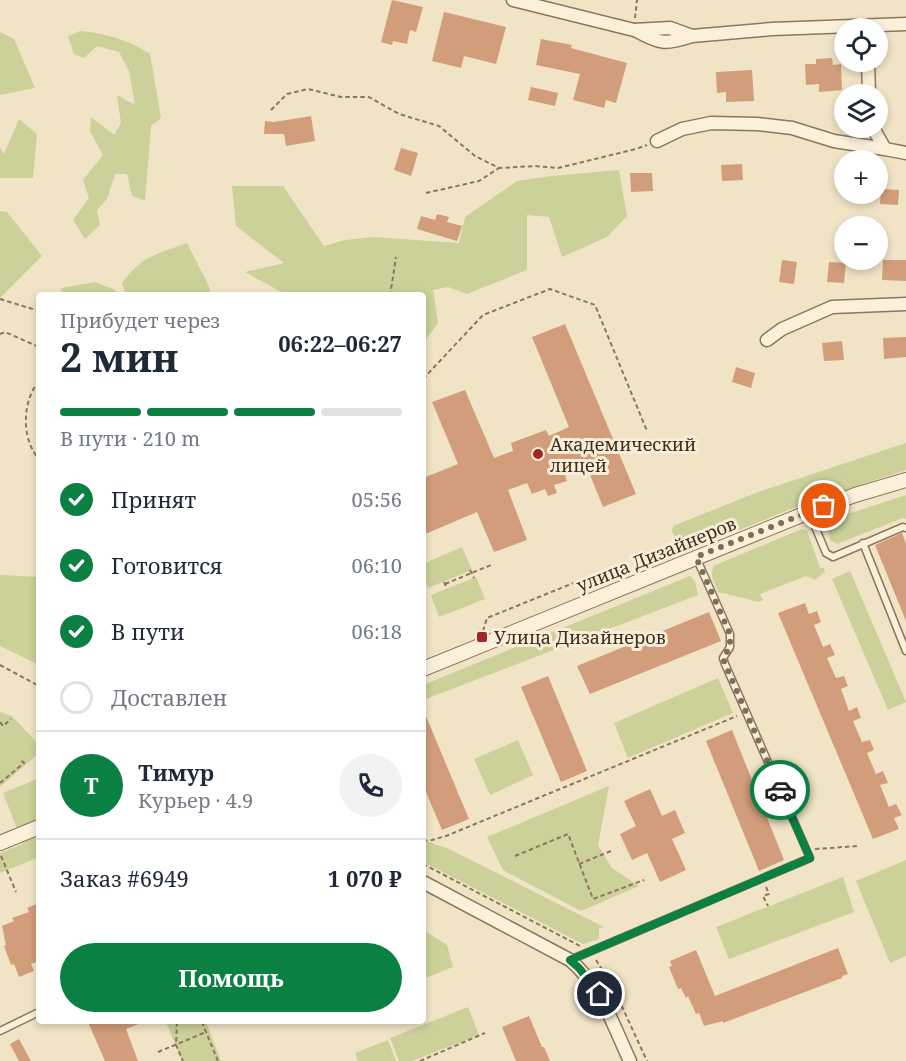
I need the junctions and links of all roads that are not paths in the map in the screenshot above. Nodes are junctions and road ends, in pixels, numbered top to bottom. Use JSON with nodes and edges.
{"nodes":[{"id":1,"x":513,"y":0,"type":"edge"},
{"id":2,"x":906,"y":24,"type":"edge"},
{"id":3,"x":888,"y":26,"type":"edge"},
{"id":4,"x":834,"y":28,"type":"edge"},
{"id":5,"x":879,"y":138,"type":"edge"},
{"id":6,"x":657,"y":141,"type":"road end"},
{"id":7,"x":885,"y":149,"type":"junction"},
{"id":8,"x":906,"y":153,"type":"edge"},
{"id":9,"x":906,"y":304,"type":"edge"},
{"id":10,"x":767,"y":340,"type":"dead end"},
{"id":11,"x":906,"y":480,"type":"edge"},
{"id":12,"x":809,"y":512,"type":"junction"},
{"id":13,"x":906,"y":528,"type":"edge"},
{"id":14,"x":863,"y":543,"type":"junction"},
{"id":15,"x":696,"y":557,"type":"junction"},
{"id":16,"x":906,"y":651,"type":"edge"},
{"id":17,"x":426,"y":668,"type":"edge"},
{"id":18,"x":36,"y":829,"type":"edge"},
{"id":19,"x":1,"y":850,"type":"edge"},
{"id":20,"x":426,"y":884,"type":"edge"},
{"id":21,"x":574,"y":964,"type":"junction"},
{"id":22,"x":36,"y":1013,"type":"edge"},
{"id":23,"x":0,"y":1031,"type":"edge"},
{"id":24,"x":630,"y":1061,"type":"edge"}],
"edges":[{"from":1,"to":4,"type":"street"},
{"from":2,"to":3,"type":"street"},
{"from":5,"to":7,"type":"street"},
{"from":6,"to":7,"type":"street"},
{"from":7,"to":8,"type":"street"},
{"from":9,"to":10,"type":"street"},
{"from":11,"to":12,"type":"street","name":"улица Дизайнеров"},
{"from":12,"to":14,"type":"lane"},
{"from":12,"to":15,"type":"street","name":"улица Дизайнеров"},
{"from":13,"to":14,"type":"lane"},
{"from":14,"to":16,"type":"lane"},
{"from":15,"to":17,"type":"street","name":"улица Дизайнеров"},
{"from":15,"to":21,"type":"lane"},
{"from":18,"to":19,"type":"street"},
{"from":20,"to":21,"type":"street"},
{"from":21,"to":24,"type":"street"},
{"from":22,"to":23,"type":"lane"}]}
